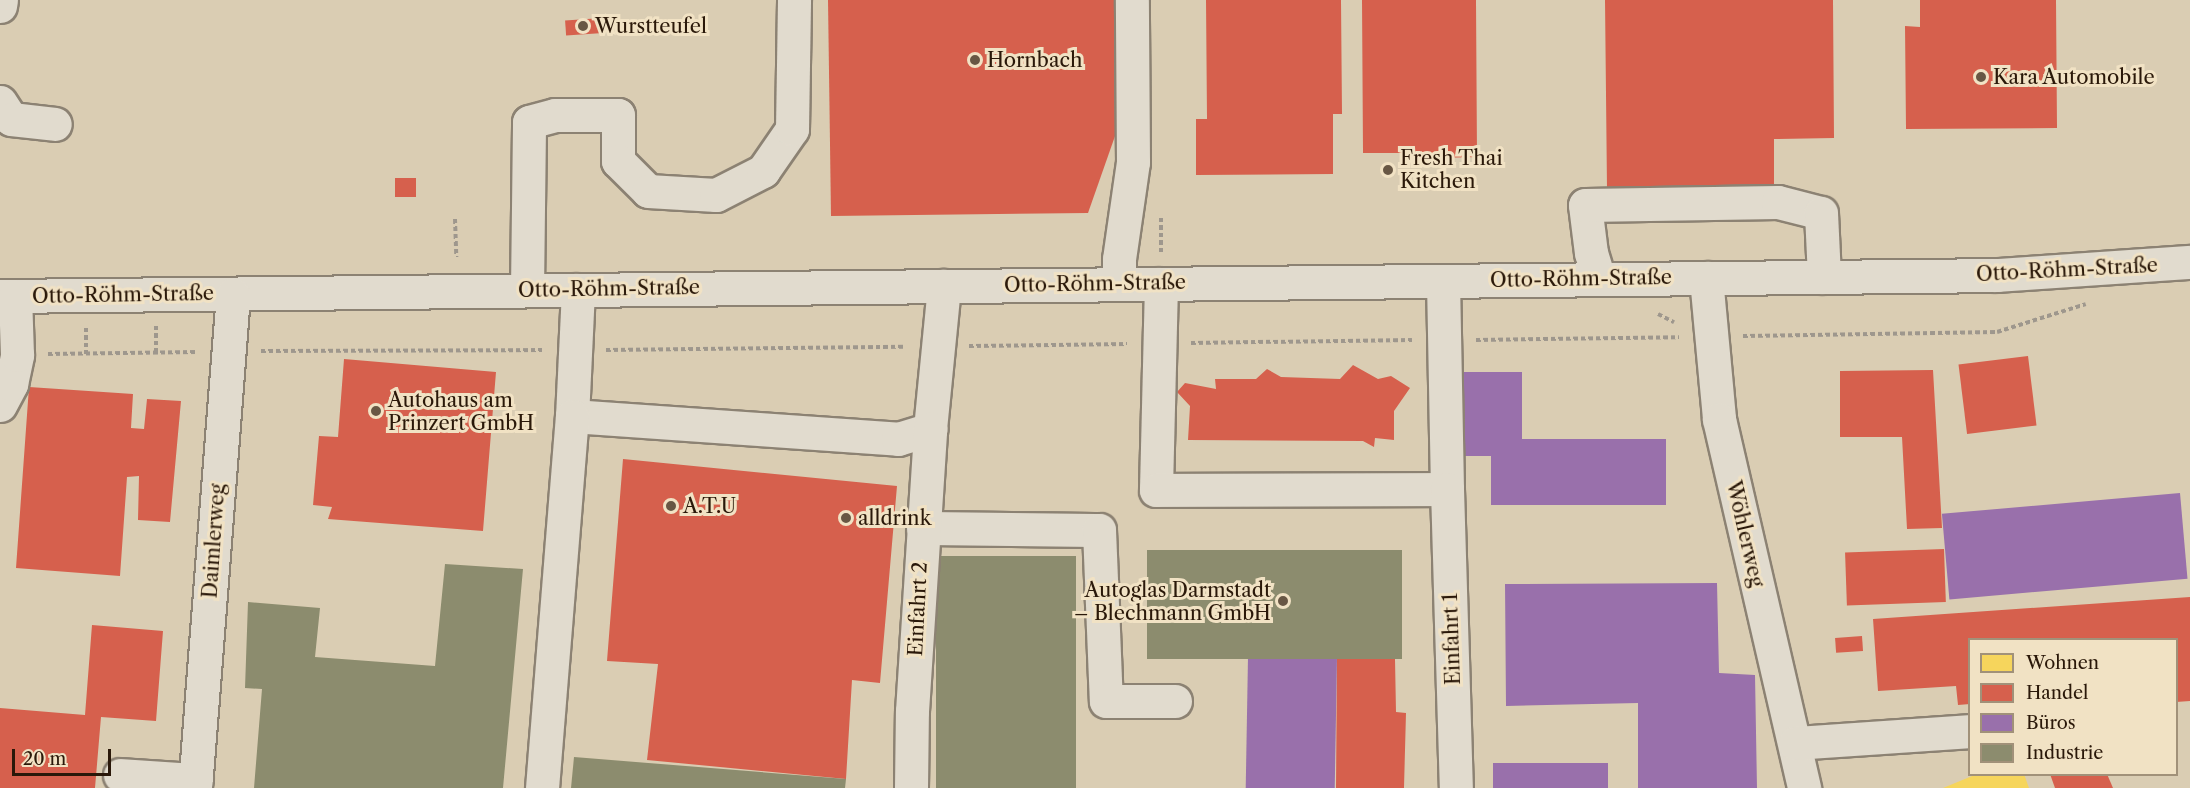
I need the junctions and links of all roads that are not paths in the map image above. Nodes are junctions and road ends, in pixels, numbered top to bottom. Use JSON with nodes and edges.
{"nodes":[{"id":1,"x":1,"y":0,"type":"edge"},
{"id":2,"x":794,"y":0,"type":"edge"},
{"id":3,"x":1132,"y":0,"type":"edge"},
{"id":4,"x":0,"y":6,"type":"edge"},
{"id":5,"x":0,"y":102,"type":"edge"},
{"id":6,"x":55,"y":124,"type":"dead end"},
{"id":7,"x":2190,"y":262,"type":"edge"},
{"id":8,"x":1824,"y":277,"type":"junction"},
{"id":9,"x":1706,"y":278,"type":"junction"},
{"id":10,"x":1599,"y":279,"type":"junction"},
{"id":11,"x":1443,"y":281,"type":"junction"},
{"id":12,"x":1119,"y":284,"type":"junction"},
{"id":13,"x":1161,"y":284,"type":"junction"},
{"id":14,"x":944,"y":286,"type":"junction"},
{"id":15,"x":527,"y":290,"type":"junction"},
{"id":16,"x":578,"y":290,"type":"junction"},
{"id":17,"x":233,"y":294,"type":"junction"},
{"id":18,"x":8,"y":296,"type":"edge"},
{"id":19,"x":0,"y":405,"type":"edge"},
{"id":20,"x":572,"y":416,"type":"junction"},
{"id":21,"x":930,"y":429,"type":"junction"},
{"id":22,"x":1447,"y":489,"type":"junction"},
{"id":23,"x":923,"y":528,"type":"junction"},
{"id":24,"x":1175,"y":701,"type":"dead end"},
{"id":25,"x":1968,"y":730,"type":"edge"},
{"id":26,"x":1796,"y":743,"type":"junction"},
{"id":27,"x":120,"y":775,"type":"dead end"},
{"id":28,"x":196,"y":784,"type":"edge"},
{"id":29,"x":542,"y":788,"type":"edge"},
{"id":30,"x":911,"y":788,"type":"edge"},
{"id":31,"x":1456,"y":788,"type":"edge"},
{"id":32,"x":1804,"y":788,"type":"edge"}],
"edges":[{"from":1,"to":4,"type":"street"},
{"from":2,"to":15,"type":"street"},
{"from":3,"to":12,"type":"street"},
{"from":5,"to":6,"type":"street"},
{"from":7,"to":8,"type":"street","name":"Otto-Röhm-Straße"},
{"from":8,"to":9,"type":"street","name":"Otto-Röhm-Straße"},
{"from":8,"to":10,"type":"street"},
{"from":9,"to":10,"type":"street","name":"Otto-Röhm-Straße"},
{"from":9,"to":26,"type":"street","name":"Wöhlerweg"},
{"from":10,"to":11,"type":"street","name":"Otto-Röhm-Straße"},
{"from":11,"to":13,"type":"street","name":"Otto-Röhm-Straße"},
{"from":11,"to":22,"type":"street","name":"Einfahrt 1"},
{"from":12,"to":13,"type":"street","name":"Otto-Röhm-Straße"},
{"from":12,"to":14,"type":"street","name":"Otto-Röhm-Straße"},
{"from":13,"to":22,"type":"street"},
{"from":14,"to":16,"type":"street","name":"Otto-Röhm-Straße"},
{"from":14,"to":21,"type":"street","name":"Einfahrt 2"},
{"from":15,"to":16,"type":"street","name":"Otto-Röhm-Straße"},
{"from":15,"to":17,"type":"street","name":"Otto-Röhm-Straße"},
{"from":16,"to":20,"type":"street"},
{"from":17,"to":18,"type":"street","name":"Otto-Röhm-Straße"},
{"from":17,"to":28,"type":"street","name":"Daimlerweg"},
{"from":18,"to":19,"type":"street"},
{"from":20,"to":21,"type":"street"},
{"from":20,"to":29,"type":"street"},
{"from":21,"to":23,"type":"street","name":"Einfahrt 2"},
{"from":22,"to":31,"type":"street","name":"Einfahrt 1"},
{"from":23,"to":24,"type":"street"},
{"from":23,"to":30,"type":"street","name":"Einfahrt 2"},
{"from":25,"to":26,"type":"street"},
{"from":26,"to":32,"type":"street","name":"Wöhlerweg"},
{"from":27,"to":28,"type":"street"}]}
